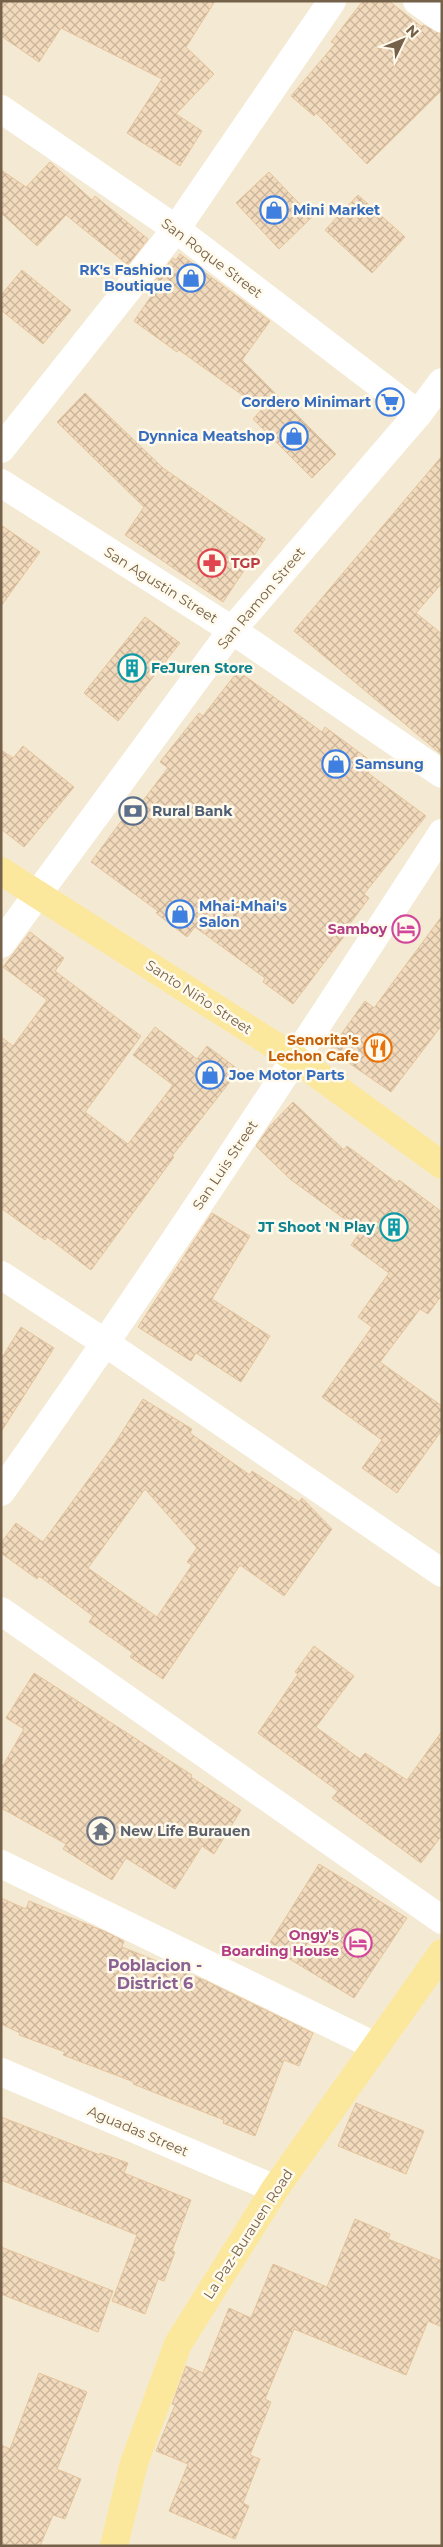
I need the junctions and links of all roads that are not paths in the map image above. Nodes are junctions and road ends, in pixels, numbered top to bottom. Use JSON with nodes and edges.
{"nodes":[{"id":1,"x":332,"y":1,"type":"edge"},
{"id":2,"x":417,"y":1,"type":"edge"},
{"id":3,"x":442,"y":19,"type":"edge"},
{"id":4,"x":1,"y":109,"type":"edge"},
{"id":5,"x":176,"y":229,"type":"junction"},
{"id":6,"x":442,"y":382,"type":"edge"},
{"id":7,"x":418,"y":414,"type":"junction"},
{"id":8,"x":1,"y":449,"type":"edge"},
{"id":9,"x":1,"y":483,"type":"edge"},
{"id":10,"x":232,"y":630,"type":"junction"},
{"id":11,"x":442,"y":774,"type":"edge"},
{"id":12,"x":442,"y":832,"type":"edge"},
{"id":13,"x":1,"y":871,"type":"edge"},
{"id":14,"x":37,"y":894,"type":"junction"},
{"id":15,"x":1,"y":944,"type":"edge"},
{"id":16,"x":296,"y":1059,"type":"junction"},
{"id":17,"x":442,"y":1165,"type":"edge"},
{"id":18,"x":1,"y":1274,"type":"edge"},
{"id":19,"x":107,"y":1344,"type":"junction"},
{"id":20,"x":1,"y":1492,"type":"edge"},
{"id":21,"x":442,"y":1573,"type":"edge"},
{"id":22,"x":1,"y":1611,"type":"edge"},
{"id":23,"x":1,"y":1864,"type":"edge"},
{"id":24,"x":442,"y":1920,"type":"edge"},
{"id":25,"x":442,"y":1953,"type":"edge"},
{"id":26,"x":375,"y":2046,"type":"junction"},
{"id":27,"x":1,"y":2072,"type":"edge"},
{"id":28,"x":275,"y":2190,"type":"junction"},
{"id":29,"x":114,"y":2546,"type":"edge"}],
"edges":[{"from":1,"to":5,"type":"street"},
{"from":2,"to":3,"type":"street"},
{"from":4,"to":5,"type":"street","name":"San Roque Street"},
{"from":5,"to":7,"type":"street","name":"San Roque Street"},
{"from":5,"to":8,"type":"street"},
{"from":6,"to":7,"type":"street","name":"San Ramon Street"},
{"from":7,"to":10,"type":"street","name":"San Ramon Street"},
{"from":9,"to":10,"type":"street","name":"San Agustin Street"},
{"from":10,"to":11,"type":"street","name":"San Agustin Street"},
{"from":10,"to":14,"type":"street","name":"San Ramon Street"},
{"from":12,"to":16,"type":"street","name":"San Luis Street"},
{"from":13,"to":14,"type":"main road","name":"Santo Niño Street"},
{"from":14,"to":15,"type":"street","name":"San Ramon Street"},
{"from":14,"to":16,"type":"main road","name":"Santo Niño Street"},
{"from":16,"to":17,"type":"main road","name":"Santo Niño Street"},
{"from":16,"to":19,"type":"street","name":"San Luis Street"},
{"from":18,"to":19,"type":"street"},
{"from":19,"to":20,"type":"street","name":"San Luis Street"},
{"from":19,"to":21,"type":"street"},
{"from":22,"to":24,"type":"street"},
{"from":23,"to":26,"type":"street"},
{"from":25,"to":26,"type":"main road","name":"La Paz-Burauen Road"},
{"from":26,"to":28,"type":"main road","name":"La Paz-Burauen Road"},
{"from":27,"to":28,"type":"street","name":"Aguadas Street"},
{"from":28,"to":29,"type":"main road","name":"La Paz-Burauen Road"}]}
